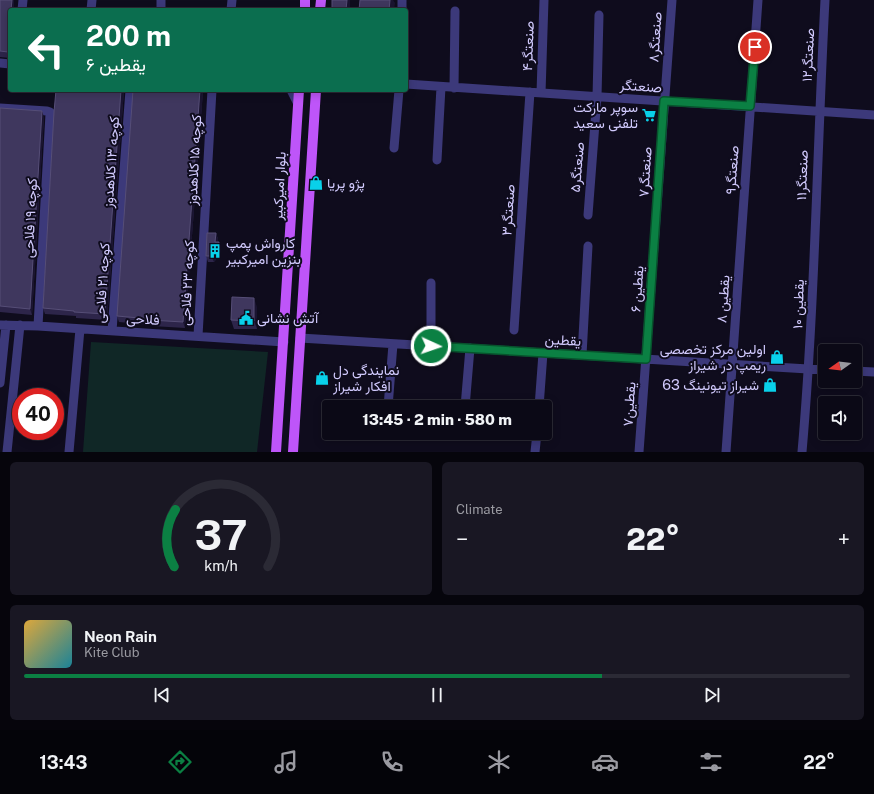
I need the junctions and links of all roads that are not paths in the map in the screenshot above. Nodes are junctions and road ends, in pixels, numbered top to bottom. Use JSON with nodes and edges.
{"nodes":[{"id":1,"x":544,"y":0,"type":"edge"},
{"id":2,"x":672,"y":0,"type":"edge"},
{"id":3,"x":825,"y":0,"type":"edge"},
{"id":4,"x":758,"y":1,"type":"edge"},
{"id":5,"x":455,"y":11,"type":"dead end"},
{"id":6,"x":600,"y":16,"type":"dead end"},
{"id":7,"x":408,"y":84,"type":"edge"},
{"id":8,"x":441,"y":87,"type":"junction"},
{"id":9,"x":454,"y":88,"type":"junction"},
{"id":10,"x":130,"y":92,"type":"edge"},
{"id":11,"x":212,"y":92,"type":"edge"},
{"id":12,"x":292,"y":92,"type":"edge"},
{"id":13,"x":299,"y":92,"type":"edge"},
{"id":14,"x":316,"y":92,"type":"edge"},
{"id":15,"x":399,"y":92,"type":"edge"},
{"id":16,"x":530,"y":92,"type":"junction"},
{"id":17,"x":541,"y":93,"type":"junction"},
{"id":18,"x":597,"y":97,"type":"junction"},
{"id":19,"x":664,"y":101,"type":"junction"},
{"id":20,"x":298,"y":104,"type":"junction"},
{"id":21,"x":750,"y":106,"type":"junction"},
{"id":22,"x":0,"y":108,"type":"edge"},
{"id":23,"x":819,"y":111,"type":"junction"},
{"id":24,"x":874,"y":115,"type":"edge"},
{"id":25,"x":394,"y":148,"type":"dead end"},
{"id":26,"x":437,"y":160,"type":"dead end"},
{"id":27,"x":588,"y":215,"type":"dead end"},
{"id":28,"x":656,"y":220,"type":"joint"},
{"id":29,"x":204,"y":232,"type":"joint"},
{"id":30,"x":742,"y":235,"type":"joint"},
{"id":31,"x":120,"y":236,"type":"joint"},
{"id":32,"x":814,"y":240,"type":"joint"},
{"id":33,"x":588,"y":246,"type":"dead end"},
{"id":34,"x":431,"y":283,"type":"dead end"},
{"id":35,"x":3,"y":325,"type":"edge"},
{"id":36,"x":20,"y":325,"type":"junction"},
{"id":37,"x":38,"y":326,"type":"junction"},
{"id":38,"x":80,"y":329,"type":"junction"},
{"id":39,"x":514,"y":330,"type":"dead end"},
{"id":40,"x":112,"y":331,"type":"junction"},
{"id":41,"x":198,"y":336,"type":"junction"},
{"id":42,"x":300,"y":338,"type":"junction"},
{"id":43,"x":284,"y":342,"type":"junction"},
{"id":44,"x":392,"y":344,"type":"junction"},
{"id":45,"x":431,"y":346,"type":"junction"},
{"id":46,"x":470,"y":348,"type":"junction"},
{"id":47,"x":543,"y":353,"type":"junction"},
{"id":48,"x":582,"y":355,"type":"junction"},
{"id":49,"x":646,"y":359,"type":"junction"},
{"id":50,"x":733,"y":364,"type":"junction"},
{"id":51,"x":809,"y":369,"type":"junction"},
{"id":52,"x":818,"y":370,"type":"edge"},
{"id":53,"x":862,"y":371,"type":"edge"},
{"id":54,"x":874,"y":372,"type":"edge"},
{"id":55,"x":0,"y":383,"type":"edge"},
{"id":56,"x":388,"y":400,"type":"edge"},
{"id":57,"x":466,"y":400,"type":"edge"},
{"id":58,"x":540,"y":400,"type":"edge"},
{"id":59,"x":537,"y":440,"type":"edge"},
{"id":60,"x":5,"y":447,"type":"edge"},
{"id":61,"x":69,"y":452,"type":"edge"},
{"id":62,"x":276,"y":452,"type":"edge"},
{"id":63,"x":293,"y":452,"type":"edge"},
{"id":64,"x":536,"y":452,"type":"edge"},
{"id":65,"x":639,"y":452,"type":"edge"},
{"id":66,"x":726,"y":452,"type":"edge"},
{"id":67,"x":802,"y":452,"type":"edge"}],
"edges":[{"from":1,"to":17,"type":"street","name":"صنعتگر۴"},
{"from":2,"to":19,"type":"street","name":"صنعتگر۸"},
{"from":3,"to":23,"type":"street","name":"صنعتگر۱۲"},
{"from":4,"to":21,"type":"street","name":"صنعتگر۹"},
{"from":5,"to":9,"type":"street"},
{"from":6,"to":18,"type":"street","name":"صنعتگر۵"},
{"from":7,"to":8,"type":"street","name":"صنعتگر"},
{"from":8,"to":9,"type":"street","name":"صنعتگر"},
{"from":8,"to":26,"type":"street"},
{"from":9,"to":16,"type":"street","name":"صنعتگر"},
{"from":10,"to":31,"type":"street","name":"کوچه ۱۳ کلاهدوز"},
{"from":11,"to":29,"type":"street","name":"کوچه ۱۵ کلاهدوز"},
{"from":12,"to":20,"type":"street"},
{"from":13,"to":20,"type":"main road","name":"بلوار امیرکبیر"},
{"from":14,"to":42,"type":"main road"},
{"from":15,"to":25,"type":"street"},
{"from":16,"to":17,"type":"street","name":"صنعتگر"},
{"from":16,"to":39,"type":"street","name":"صنعتگر۳"},
{"from":17,"to":18,"type":"street","name":"صنعتگر"},
{"from":18,"to":19,"type":"street","name":"صنعتگر"},
{"from":18,"to":27,"type":"street","name":"صنعتگر۵"},
{"from":19,"to":21,"type":"street","name":"صنعتگر"},
{"from":19,"to":28,"type":"street","name":"صنعتگر۷"},
{"from":20,"to":43,"type":"main road","name":"بلوار امیرکبیر"},
{"from":21,"to":23,"type":"street","name":"صنعتگر"},
{"from":21,"to":30,"type":"street","name":"صنعتگر۹"},
{"from":22,"to":37,"type":"street","name":"کوچه ۱۹ فلاحی"},
{"from":23,"to":24,"type":"street","name":"صنعتگر"},
{"from":23,"to":32,"type":"street","name":"صنعتگر۱۱"},
{"from":28,"to":49,"type":"street","name":"یقطین ۶"},
{"from":29,"to":41,"type":"street","name":"کوچه ۲۳ فلاحی"},
{"from":30,"to":50,"type":"street","name":"یقطین ۸"},
{"from":31,"to":40,"type":"street","name":"کوچه ۲۱ فلاحی"},
{"from":32,"to":51,"type":"street","name":"یقطین ۱۰"},
{"from":33,"to":48,"type":"street"},
{"from":34,"to":45,"type":"street"},
{"from":35,"to":36,"type":"street","name":"فلاحی"},
{"from":35,"to":55,"type":"street"},
{"from":36,"to":37,"type":"street","name":"فلاحی"},
{"from":36,"to":60,"type":"street"},
{"from":37,"to":38,"type":"street","name":"فلاحی"},
{"from":38,"to":40,"type":"street","name":"فلاحی"},
{"from":38,"to":61,"type":"street"},
{"from":40,"to":41,"type":"street","name":"فلاحی"},
{"from":41,"to":43,"type":"street","name":"فلاحی"},
{"from":42,"to":44,"type":"street","name":"یقطین"},
{"from":42,"to":63,"type":"main road"},
{"from":43,"to":62,"type":"main road","name":"بلوار امیرکبیر"},
{"from":44,"to":45,"type":"street","name":"یقطین"},
{"from":44,"to":56,"type":"street"},
{"from":45,"to":46,"type":"street","name":"یقطین"},
{"from":46,"to":47,"type":"street","name":"یقطین"},
{"from":46,"to":57,"type":"street"},
{"from":47,"to":48,"type":"street","name":"یقطین"},
{"from":47,"to":58,"type":"street"},
{"from":48,"to":49,"type":"street","name":"یقطین"},
{"from":49,"to":50,"type":"street","name":"یقطین"},
{"from":49,"to":65,"type":"street","name":"یقطین۷"},
{"from":50,"to":51,"type":"street","name":"یقطین"},
{"from":50,"to":66,"type":"street","name":"یقطین ۸"},
{"from":51,"to":52,"type":"street","name":"یقطین"},
{"from":51,"to":67,"type":"street","name":"یقطین ۱۰"},
{"from":53,"to":54,"type":"street"},
{"from":59,"to":64,"type":"street"}]}
